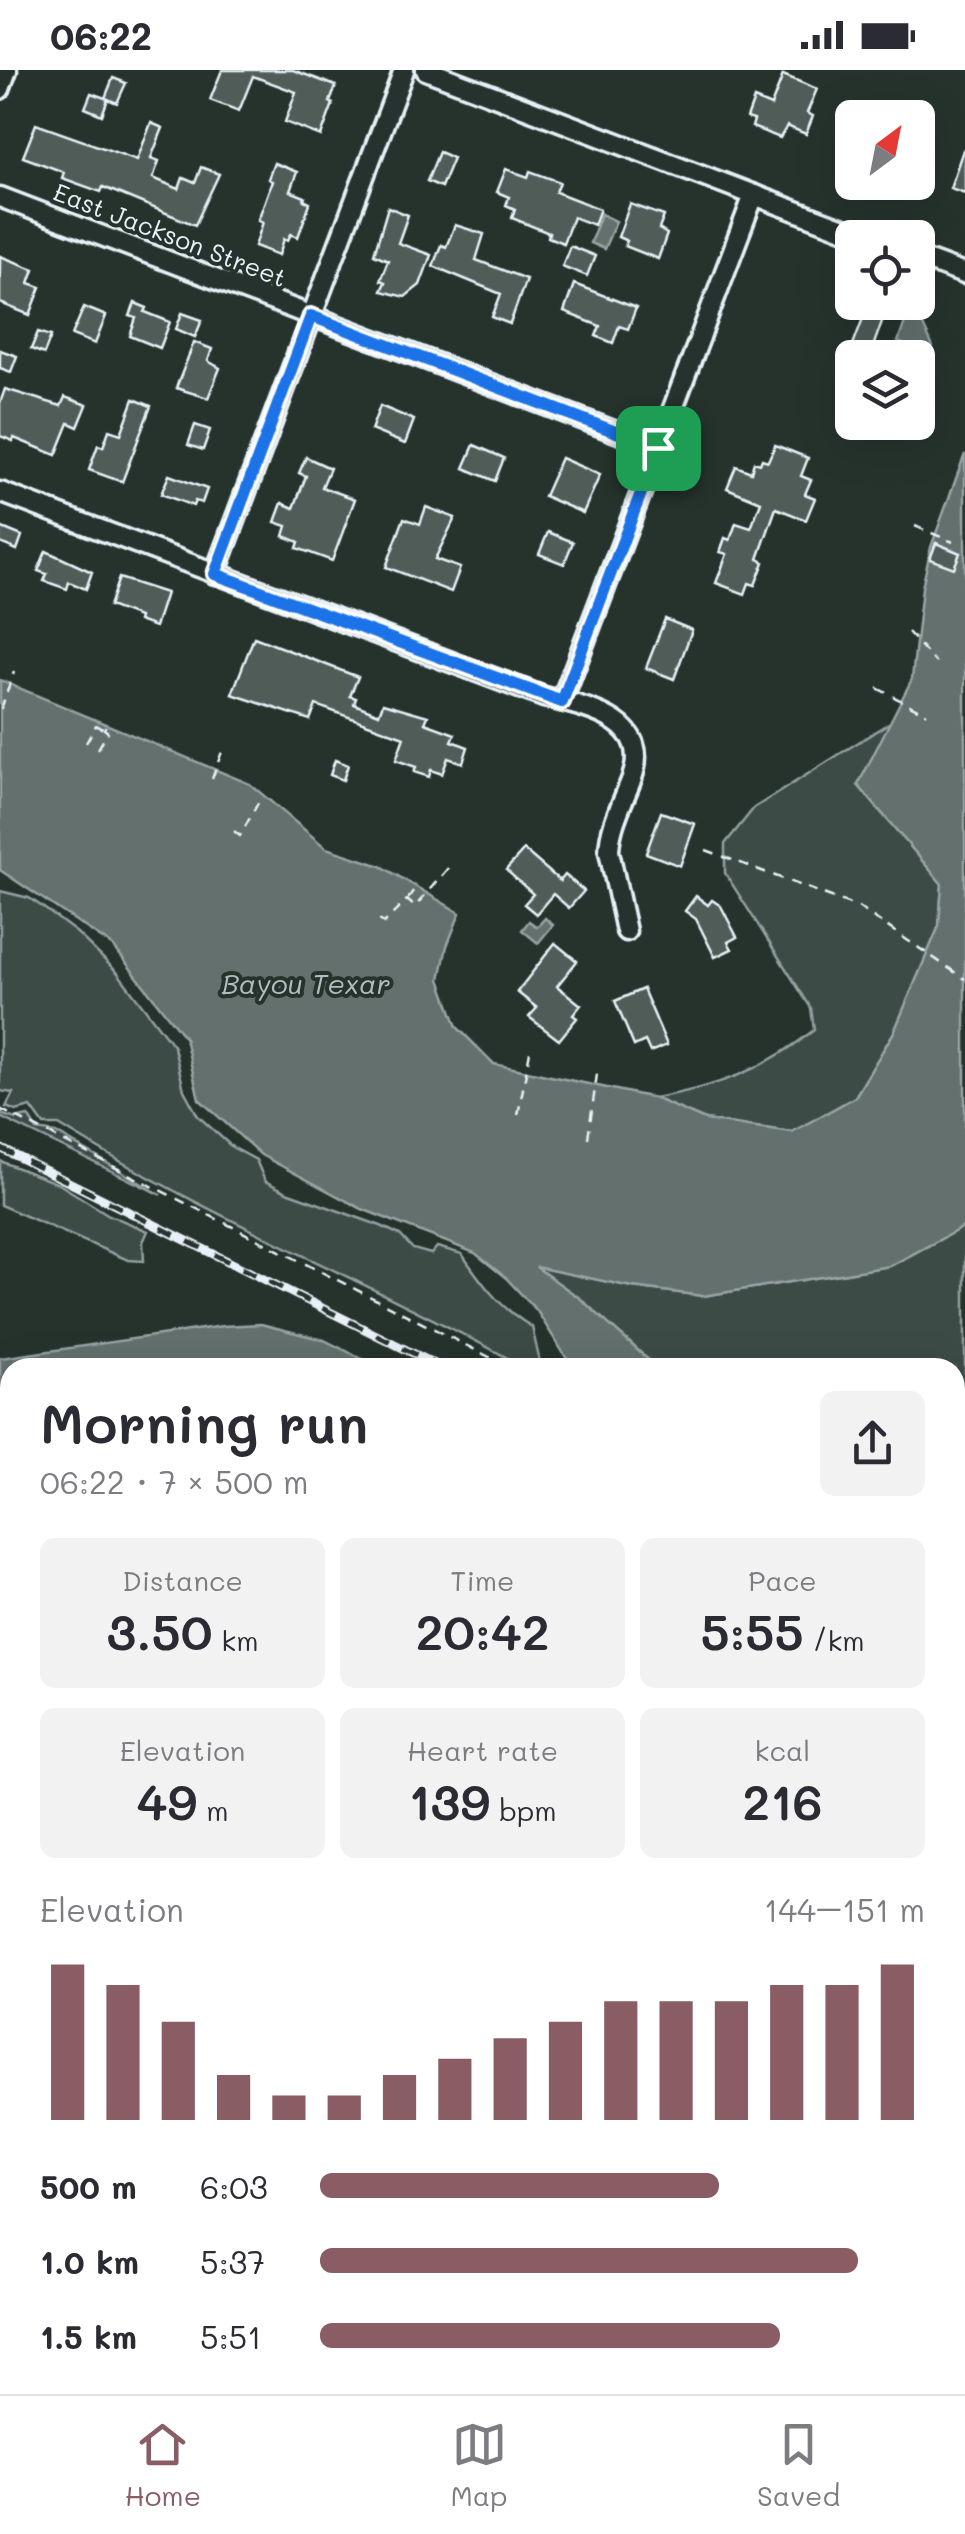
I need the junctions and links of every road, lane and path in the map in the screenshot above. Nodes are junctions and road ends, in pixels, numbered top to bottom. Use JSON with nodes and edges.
{"nodes":[{"id":1,"x":7,"y":70,"type":"edge"},
{"id":2,"x":404,"y":70,"type":"edge"},
{"id":3,"x":426,"y":70,"type":"edge"},
{"id":4,"x":0,"y":89,"type":"edge"},
{"id":5,"x":754,"y":195,"type":"junction"},
{"id":6,"x":0,"y":197,"type":"edge"},
{"id":7,"x":835,"y":226,"type":"edge"},
{"id":8,"x":935,"y":263,"type":"edge"},
{"id":9,"x":964,"y":274,"type":"edge"},
{"id":10,"x":311,"y":316,"type":"junction"},
{"id":11,"x":658,"y":448,"type":"junction"},
{"id":12,"x":0,"y":492,"type":"edge"},
{"id":13,"x":915,"y":526,"type":"dead end"},
{"id":14,"x":953,"y":542,"type":"dead end"},
{"id":15,"x":215,"y":574,"type":"junction"},
{"id":16,"x":908,"y":632,"type":"dead end"},
{"id":17,"x":936,"y":663,"type":"dead end"},
{"id":18,"x":14,"y":672,"type":"dead end"},
{"id":19,"x":878,"y":688,"type":"dead end"},
{"id":20,"x":562,"y":702,"type":"junction"},
{"id":21,"x":1,"y":710,"type":"edge"},
{"id":22,"x":927,"y":714,"type":"dead end"},
{"id":23,"x":109,"y":720,"type":"dead end"},
{"id":24,"x":104,"y":729,"type":"junction"},
{"id":25,"x":86,"y":743,"type":"dead end"},
{"id":26,"x":224,"y":746,"type":"dead end"},
{"id":27,"x":98,"y":749,"type":"dead end"},
{"id":28,"x":212,"y":779,"type":"dead end"},
{"id":29,"x":258,"y":804,"type":"dead end"},
{"id":30,"x":234,"y":832,"type":"dead end"},
{"id":31,"x":706,"y":850,"type":"dead end"},
{"id":32,"x":448,"y":868,"type":"dead end"},
{"id":33,"x":413,"y":891,"type":"dead end"},
{"id":34,"x":406,"y":900,"type":"junction"},
{"id":35,"x":379,"y":920,"type":"dead end"},
{"id":36,"x":626,"y":931,"type":"dead end"},
{"id":37,"x":965,"y":979,"type":"edge"},
{"id":38,"x":531,"y":1046,"type":"dead end"},
{"id":39,"x":598,"y":1067,"type":"dead end"},
{"id":40,"x":0,"y":1109,"type":"edge"},
{"id":41,"x":518,"y":1115,"type":"dead end"},
{"id":42,"x":588,"y":1138,"type":"dead end"},
{"id":43,"x":491,"y":1358,"type":"edge"}],
"edges":[{"from":1,"to":4,"type":"street"},
{"from":2,"to":10,"type":"street"},
{"from":3,"to":5,"type":"street"},
{"from":5,"to":7,"type":"street"},
{"from":5,"to":11,"type":"street"},
{"from":6,"to":10,"type":"street","name":"East Jackson Street"},
{"from":8,"to":9,"type":"street"},
{"from":10,"to":11,"type":"street","name":"East Jackson Street"},
{"from":10,"to":15,"type":"street"},
{"from":11,"to":20,"type":"street"},
{"from":12,"to":15,"type":"street"},
{"from":13,"to":14,"type":"path"},
{"from":15,"to":20,"type":"street"},
{"from":16,"to":17,"type":"path"},
{"from":18,"to":21,"type":"path"},
{"from":19,"to":22,"type":"path"},
{"from":20,"to":36,"type":"street"},
{"from":23,"to":24,"type":"path"},
{"from":24,"to":25,"type":"path"},
{"from":24,"to":27,"type":"path"},
{"from":26,"to":28,"type":"path"},
{"from":29,"to":30,"type":"path"},
{"from":31,"to":37,"type":"path"},
{"from":32,"to":34,"type":"path"},
{"from":33,"to":34,"type":"path"},
{"from":34,"to":35,"type":"path"},
{"from":38,"to":41,"type":"path"},
{"from":39,"to":42,"type":"path"},
{"from":40,"to":43,"type":"path"}]}
